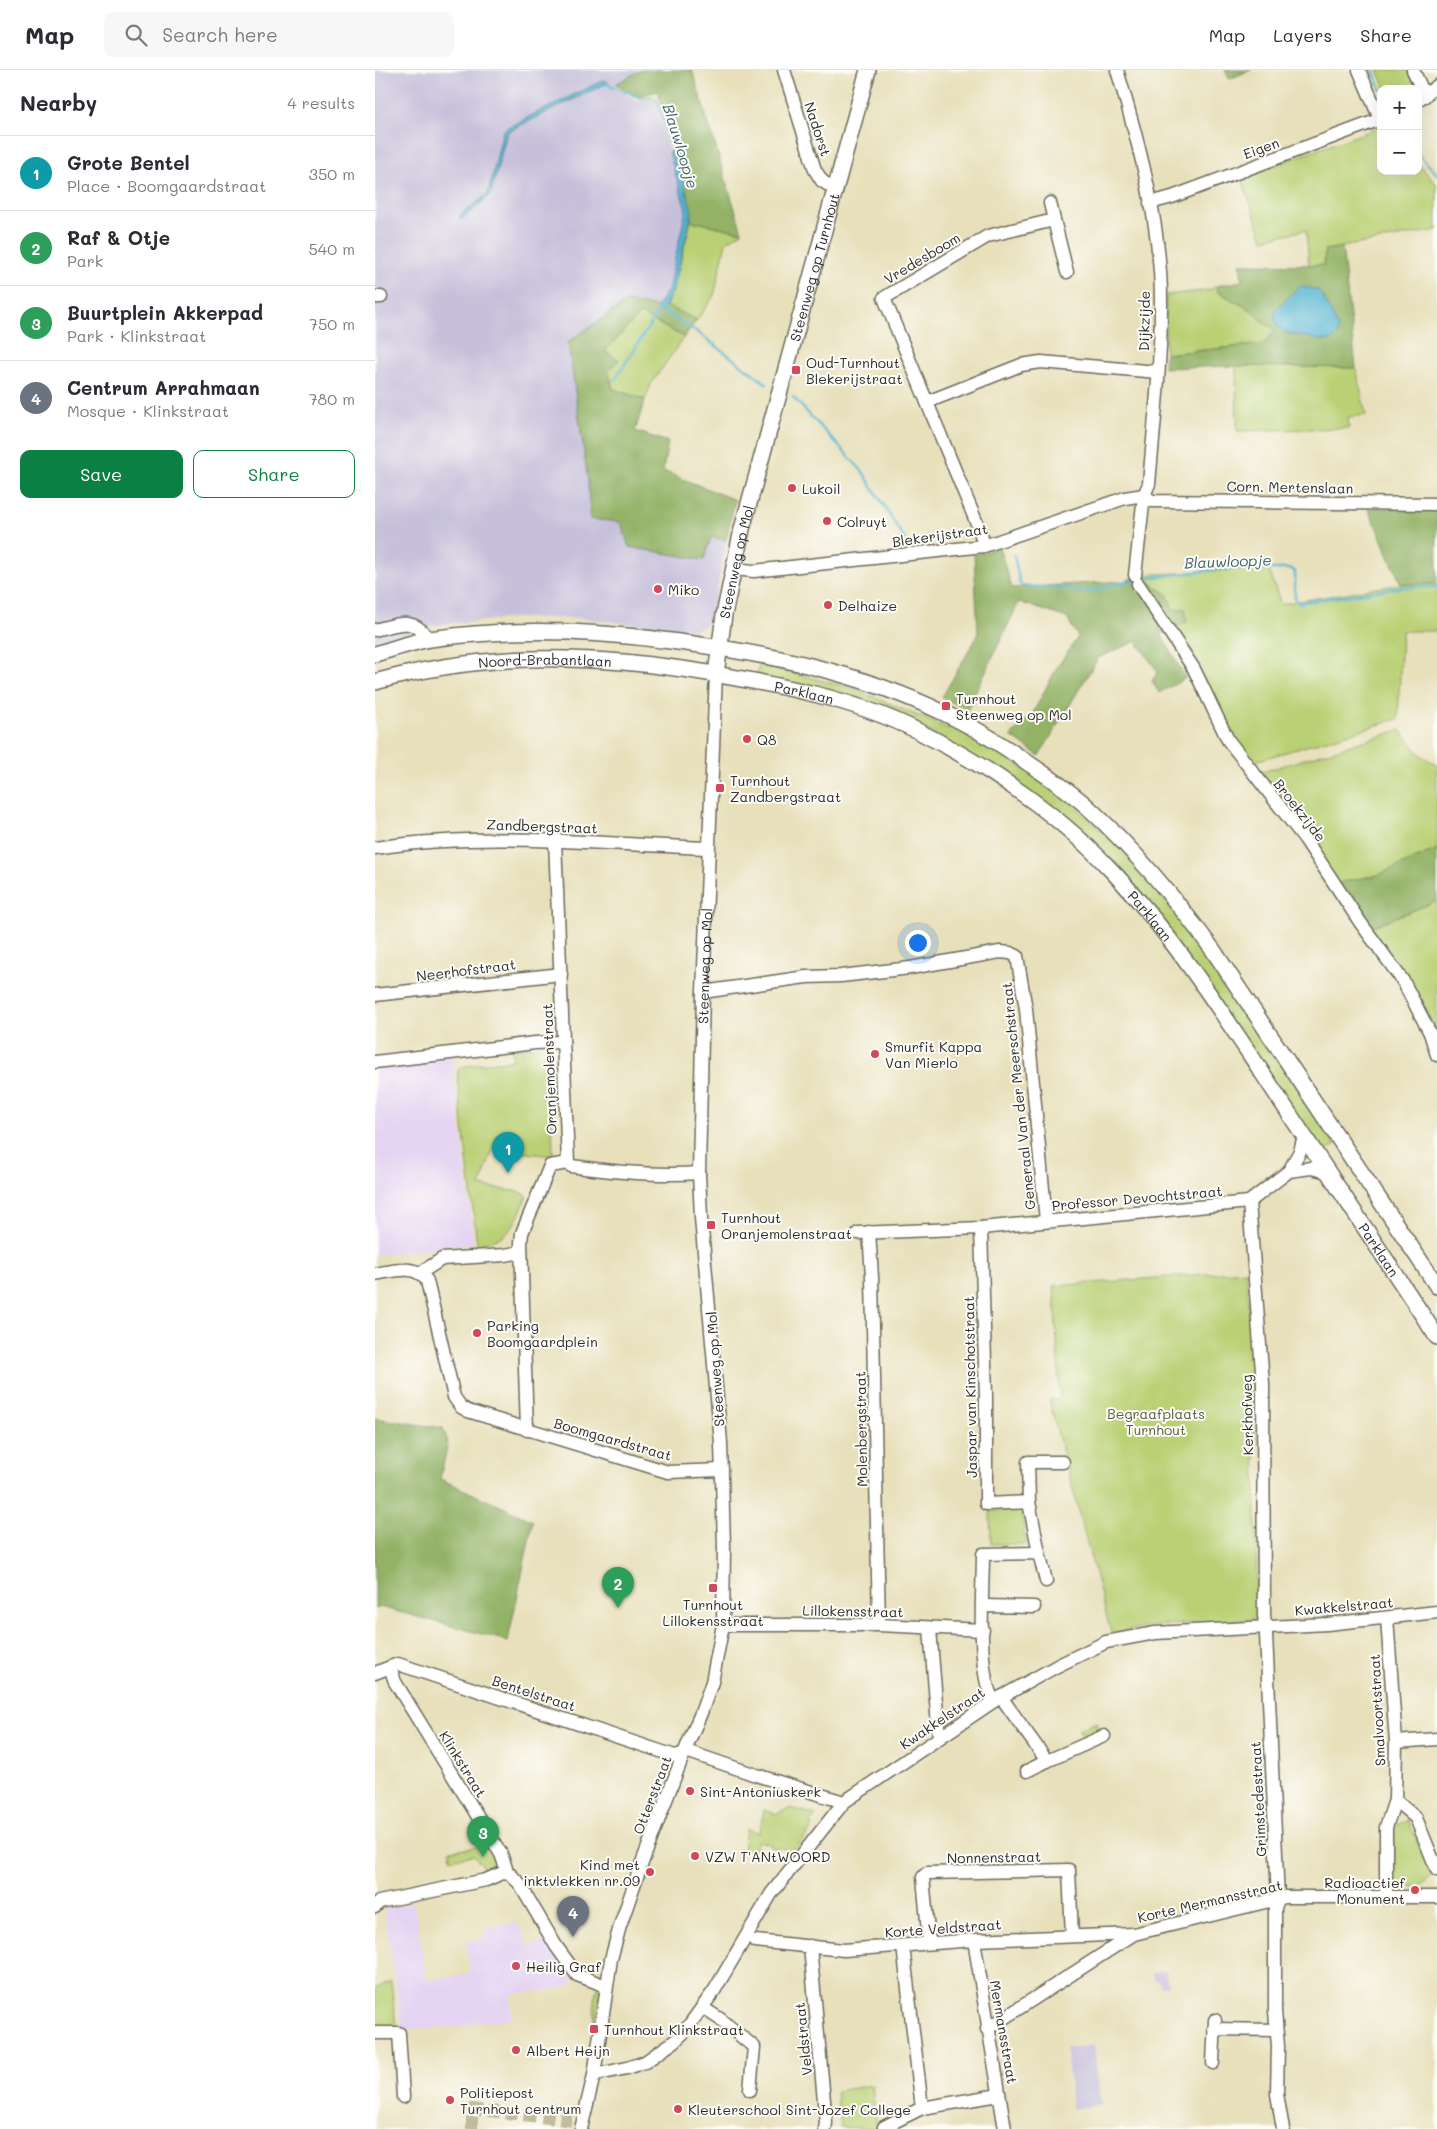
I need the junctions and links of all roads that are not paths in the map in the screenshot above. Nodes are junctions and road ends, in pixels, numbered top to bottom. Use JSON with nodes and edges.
{"nodes":[{"id":1,"x":784,"y":70,"type":"edge"},
{"id":2,"x":869,"y":70,"type":"edge"},
{"id":3,"x":1117,"y":70,"type":"edge"},
{"id":4,"x":1359,"y":70,"type":"edge"},
{"id":5,"x":1413,"y":70,"type":"edge"},
{"id":6,"x":1418,"y":85,"type":"edge"},
{"id":7,"x":1437,"y":86,"type":"edge"},
{"id":8,"x":1422,"y":98,"type":"edge"},
{"id":9,"x":1377,"y":112,"type":"edge"},
{"id":10,"x":1377,"y":120,"type":"edge"},
{"id":11,"x":836,"y":190,"type":"junction"},
{"id":12,"x":1050,"y":203,"type":"dead end"},
{"id":13,"x":1150,"y":203,"type":"junction"},
{"id":14,"x":1055,"y":220,"type":"junction"},
{"id":15,"x":1067,"y":272,"type":"dead end"},
{"id":16,"x":1159,"y":372,"type":"junction"},
{"id":17,"x":927,"y":402,"type":"junction"},
{"id":18,"x":761,"y":464,"type":"joint"},
{"id":19,"x":1144,"y":496,"type":"junction"},
{"id":20,"x":1437,"y":504,"type":"edge"},
{"id":21,"x":984,"y":546,"type":"junction"},
{"id":22,"x":733,"y":569,"type":"junction"},
{"id":23,"x":1137,"y":580,"type":"joint"},
{"id":24,"x":375,"y":630,"type":"edge"},
{"id":25,"x":429,"y":639,"type":"junction"},
{"id":26,"x":719,"y":647,"type":"junction"},
{"id":27,"x":375,"y":654,"type":"edge"},
{"id":28,"x":716,"y":674,"type":"junction"},
{"id":29,"x":375,"y":682,"type":"edge"},
{"id":30,"x":555,"y":840,"type":"junction"},
{"id":31,"x":375,"y":848,"type":"edge"},
{"id":32,"x":708,"y":848,"type":"junction"},
{"id":33,"x":561,"y":974,"type":"junction"},
{"id":34,"x":703,"y":992,"type":"junction"},
{"id":35,"x":375,"y":995,"type":"edge"},
{"id":36,"x":563,"y":1042,"type":"junction"},
{"id":37,"x":1437,"y":1055,"type":"edge"},
{"id":38,"x":375,"y":1062,"type":"edge"},
{"id":39,"x":1304,"y":1136,"type":"junction"},
{"id":40,"x":568,"y":1163,"type":"junction"},
{"id":41,"x":1289,"y":1171,"type":"junction"},
{"id":42,"x":1328,"y":1172,"type":"junction"},
{"id":43,"x":699,"y":1173,"type":"junction"},
{"id":44,"x":1249,"y":1202,"type":"junction"},
{"id":45,"x":1046,"y":1222,"type":"junction"},
{"id":46,"x":981,"y":1228,"type":"junction"},
{"id":47,"x":863,"y":1232,"type":"joint"},
{"id":48,"x":521,"y":1252,"type":"junction"},
{"id":49,"x":375,"y":1274,"type":"edge"},
{"id":50,"x":422,"y":1274,"type":"junction"},
{"id":51,"x":1437,"y":1286,"type":"edge"},
{"id":52,"x":1437,"y":1337,"type":"edge"},
{"id":53,"x":527,"y":1430,"type":"junction"},
{"id":54,"x":1063,"y":1462,"type":"dead end"},
{"id":55,"x":722,"y":1470,"type":"junction"},
{"id":56,"x":1029,"y":1502,"type":"junction"},
{"id":57,"x":1039,"y":1553,"type":"junction"},
{"id":58,"x":1046,"y":1581,"type":"dead end"},
{"id":59,"x":1034,"y":1606,"type":"dead end"},
{"id":60,"x":983,"y":1608,"type":"junction"},
{"id":61,"x":1437,"y":1612,"type":"edge"},
{"id":62,"x":1387,"y":1618,"type":"junction"},
{"id":63,"x":723,"y":1625,"type":"junction"},
{"id":64,"x":879,"y":1626,"type":"junction"},
{"id":65,"x":1265,"y":1627,"type":"junction"},
{"id":66,"x":930,"y":1629,"type":"junction"},
{"id":67,"x":983,"y":1630,"type":"junction"},
{"id":68,"x":390,"y":1667,"type":"junction"},
{"id":69,"x":375,"y":1674,"type":"edge"},
{"id":70,"x":998,"y":1699,"type":"junction"},
{"id":71,"x":1104,"y":1736,"type":"dead end"},
{"id":72,"x":939,"y":1738,"type":"junction"},
{"id":73,"x":1437,"y":1739,"type":"edge"},
{"id":74,"x":1396,"y":1742,"type":"junction"},
{"id":75,"x":684,"y":1754,"type":"junction"},
{"id":76,"x":1047,"y":1761,"type":"junction"},
{"id":77,"x":1027,"y":1771,"type":"dead end"},
{"id":78,"x":1395,"y":1800,"type":"junction"},
{"id":79,"x":844,"y":1802,"type":"junction"},
{"id":80,"x":1437,"y":1870,"type":"edge"},
{"id":81,"x":507,"y":1871,"type":"junction"},
{"id":82,"x":1437,"y":1897,"type":"edge"},
{"id":83,"x":1386,"y":1898,"type":"junction"},
{"id":84,"x":1278,"y":1899,"type":"junction"},
{"id":85,"x":375,"y":1907,"type":"edge"},
{"id":86,"x":1134,"y":1934,"type":"junction"},
{"id":87,"x":1072,"y":1936,"type":"junction"},
{"id":88,"x":974,"y":1940,"type":"junction"},
{"id":89,"x":755,"y":1941,"type":"dead end"},
{"id":90,"x":929,"y":1943,"type":"junction"},
{"id":91,"x":810,"y":1946,"type":"junction"},
{"id":92,"x":903,"y":1946,"type":"junction"},
{"id":93,"x":606,"y":1986,"type":"junction"},
{"id":94,"x":703,"y":2008,"type":"junction"},
{"id":95,"x":987,"y":2029,"type":"junction"},
{"id":96,"x":1276,"y":2030,"type":"junction"},
{"id":97,"x":375,"y":2033,"type":"edge"},
{"id":98,"x":1213,"y":2064,"type":"dead end"},
{"id":99,"x":594,"y":2075,"type":"junction"},
{"id":100,"x":750,"y":2090,"type":"dead end"},
{"id":101,"x":999,"y":2095,"type":"junction"},
{"id":102,"x":403,"y":2097,"type":"dead end"},
{"id":103,"x":922,"y":2108,"type":"junction"},
{"id":104,"x":581,"y":2129,"type":"edge"},
{"id":105,"x":825,"y":2129,"type":"edge"},
{"id":106,"x":884,"y":2129,"type":"edge"},
{"id":107,"x":1005,"y":2129,"type":"edge"},
{"id":108,"x":1283,"y":2129,"type":"edge"}],
"edges":[{"from":1,"to":11,"type":"street","name":"Nadorst"},
{"from":2,"to":11,"type":"main road","name":"Steenweg op Turnhout"},
{"from":3,"to":13,"type":"street","name":"Dijkzijde"},
{"from":4,"to":9,"type":"street"},
{"from":5,"to":6,"type":"street"},
{"from":7,"to":8,"type":"street"},
{"from":10,"to":13,"type":"street","name":"Eigen"},
{"from":11,"to":18,"type":"main road","name":"Steenweg op Turnhout"},
{"from":12,"to":14,"type":"street"},
{"from":13,"to":16,"type":"street","name":"Dijkzijde"},
{"from":14,"to":15,"type":"street"},
{"from":14,"to":17,"type":"street","name":"Vredesboom"},
{"from":16,"to":17,"type":"street"},
{"from":16,"to":19,"type":"street","name":"Dijkzijde"},
{"from":17,"to":21,"type":"street"},
{"from":18,"to":22,"type":"main road","name":"Steenweg op Mol"},
{"from":19,"to":20,"type":"street","name":"Corn. Mertenslaan"},
{"from":19,"to":21,"type":"street","name":"Blekerijstraat"},
{"from":19,"to":23,"type":"street","name":"Dijkzijde"},
{"from":21,"to":22,"type":"street","name":"Blekerijstraat"},
{"from":22,"to":26,"type":"main road","name":"Steenweg op Mol"},
{"from":23,"to":37,"type":"street","name":"Broekzijde"},
{"from":24,"to":25,"type":"street"},
{"from":25,"to":26,"type":"main road","name":"Noord-Brabantlaan"},
{"from":25,"to":27,"type":"main road","name":"Noord-Brabantlaan"},
{"from":26,"to":28,"type":"main road","name":"Steenweg op Mol"},
{"from":26,"to":51,"type":"main road","name":"Parklaan"},
{"from":28,"to":29,"type":"main road","name":"Noord-Brabantlaan"},
{"from":28,"to":32,"type":"street","name":"Steenweg op Mol"},
{"from":28,"to":39,"type":"main road","name":"Parklaan"},
{"from":30,"to":31,"type":"street","name":"Zandbergstraat"},
{"from":30,"to":32,"type":"street","name":"Zandbergstraat"},
{"from":30,"to":33,"type":"street","name":"Oranjemolenstraat"},
{"from":32,"to":34,"type":"street","name":"Steenweg op Mol"},
{"from":33,"to":35,"type":"street","name":"Neerhofstraat"},
{"from":33,"to":36,"type":"street","name":"Oranjemolenstraat"},
{"from":34,"to":43,"type":"street","name":"Steenweg op Mol"},
{"from":34,"to":45,"type":"street","name":"Generaal Van der Meerschstraat"},
{"from":36,"to":38,"type":"street"},
{"from":36,"to":40,"type":"street","name":"Oranjemolenstraat"},
{"from":39,"to":41,"type":"street"},
{"from":39,"to":42,"type":"main road","name":"Parklaan"},
{"from":40,"to":43,"type":"street"},
{"from":40,"to":48,"type":"street"},
{"from":41,"to":42,"type":"street"},
{"from":41,"to":44,"type":"street"},
{"from":42,"to":52,"type":"main road","name":"Parklaan"},
{"from":43,"to":55,"type":"street","name":"Steenweg op Mol"},
{"from":44,"to":45,"type":"street","name":"Professor Devochtstraat"},
{"from":44,"to":65,"type":"street","name":"Kerkhofweg"},
{"from":45,"to":46,"type":"street","name":"Professor Devochtstraat"},
{"from":46,"to":47,"type":"street","name":"Professor Devochtstraat"},
{"from":46,"to":56,"type":"street","name":"Jaspar van Kinschotstraat"},
{"from":47,"to":64,"type":"street","name":"Molenbergstraat"},
{"from":48,"to":50,"type":"street"},
{"from":48,"to":53,"type":"street"},
{"from":49,"to":50,"type":"street"},
{"from":50,"to":53,"type":"street","name":"Boomgaardstraat"},
{"from":53,"to":55,"type":"street","name":"Boomgaardstraat"},
{"from":54,"to":56,"type":"street"},
{"from":55,"to":63,"type":"street","name":"Otterstraat"},
{"from":56,"to":57,"type":"street"},
{"from":57,"to":58,"type":"street"},
{"from":57,"to":60,"type":"street"},
{"from":59,"to":60,"type":"street"},
{"from":60,"to":67,"type":"street"},
{"from":61,"to":62,"type":"street","name":"Kwakkelstraat"},
{"from":62,"to":65,"type":"street","name":"Kwakkelstraat"},
{"from":62,"to":74,"type":"street","name":"Smalvoortstraat"},
{"from":63,"to":64,"type":"street","name":"Lillokensstraat"},
{"from":63,"to":75,"type":"street","name":"Otterstraat"},
{"from":64,"to":66,"type":"street","name":"Lillokensstraat"},
{"from":65,"to":70,"type":"street","name":"Kwakkelstraat"},
{"from":65,"to":84,"type":"street","name":"Grimstedestraat"},
{"from":66,"to":67,"type":"street","name":"Lillokensstraat"},
{"from":66,"to":72,"type":"street"},
{"from":67,"to":70,"type":"street"},
{"from":68,"to":69,"type":"street","name":"Bentelstraat"},
{"from":68,"to":75,"type":"street","name":"Bentelstraat"},
{"from":68,"to":81,"type":"street","name":"Klinkstraat"},
{"from":70,"to":72,"type":"street","name":"Kwakkelstraat"},
{"from":70,"to":76,"type":"street"},
{"from":71,"to":76,"type":"street"},
{"from":72,"to":79,"type":"street","name":"Kwakkelstraat"},
{"from":73,"to":74,"type":"street"},
{"from":74,"to":78,"type":"street","name":"Smalvoortstraat"},
{"from":75,"to":79,"type":"street","name":"Bentelstraat"},
{"from":75,"to":93,"type":"street","name":"Otterstraat"},
{"from":76,"to":77,"type":"street"},
{"from":78,"to":80,"type":"street"},
{"from":78,"to":83,"type":"street","name":"Smalvoortstraat"},
{"from":79,"to":94,"type":"street","name":"Kwakkelstraat"},
{"from":81,"to":85,"type":"street"},
{"from":81,"to":93,"type":"street","name":"Klinkstraat"},
{"from":82,"to":83,"type":"street","name":"Korte Mermansstraat"},
{"from":83,"to":84,"type":"street","name":"Korte Mermansstraat"},
{"from":84,"to":86,"type":"street","name":"Korte Mermansstraat"},
{"from":84,"to":96,"type":"street","name":"Grimstedestraat"},
{"from":86,"to":87,"type":"street","name":"Korte Veldstraat"},
{"from":86,"to":95,"type":"street","name":"Korte Mermansstraat"},
{"from":87,"to":88,"type":"street","name":"Korte Veldstraat"},
{"from":87,"to":90,"type":"street","name":"Nonnenstraat"},
{"from":88,"to":90,"type":"street","name":"Korte Veldstraat"},
{"from":88,"to":95,"type":"street","name":"Mermansstraat"},
{"from":89,"to":91,"type":"street","name":"Korte Veldstraat"},
{"from":90,"to":92,"type":"street","name":"Korte Veldstraat"},
{"from":91,"to":92,"type":"street","name":"Korte Veldstraat"},
{"from":91,"to":105,"type":"street","name":"Veldstraat"},
{"from":92,"to":103,"type":"street"},
{"from":93,"to":99,"type":"street","name":"Otterstraat"},
{"from":94,"to":99,"type":"street","name":"Kwakkelstraat"},
{"from":94,"to":100,"type":"street"},
{"from":95,"to":101,"type":"street","name":"Mermansstraat"},
{"from":96,"to":98,"type":"street"},
{"from":96,"to":108,"type":"street","name":"Grimstedestraat"},
{"from":97,"to":102,"type":"street"},
{"from":99,"to":104,"type":"street","name":"Otterstraat"},
{"from":101,"to":103,"type":"street"},
{"from":101,"to":107,"type":"street","name":"Mermansstraat"},
{"from":103,"to":106,"type":"street"}]}
